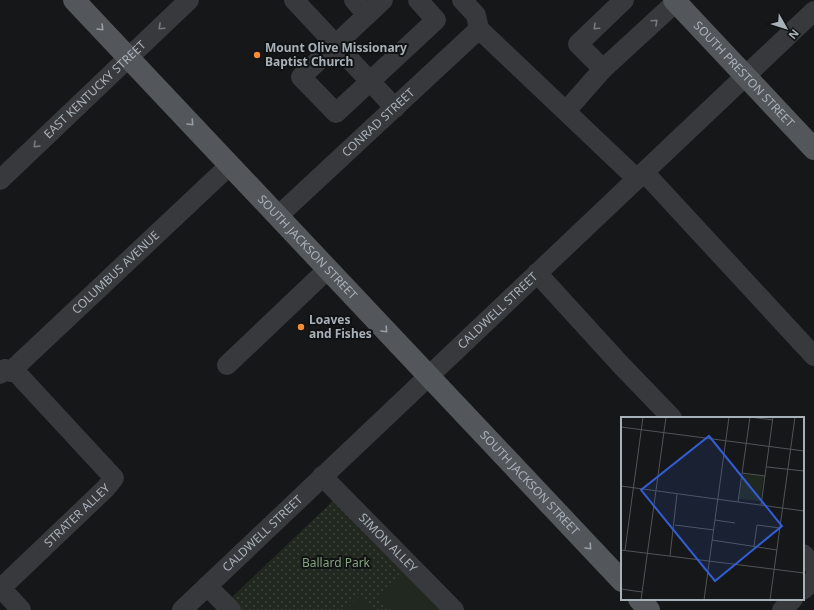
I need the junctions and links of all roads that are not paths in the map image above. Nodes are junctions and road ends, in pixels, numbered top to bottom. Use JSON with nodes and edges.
{"nodes":[{"id":1,"x":74,"y":0,"type":"edge"},
{"id":2,"x":189,"y":0,"type":"edge"},
{"id":3,"x":294,"y":0,"type":"edge"},
{"id":4,"x":354,"y":0,"type":"edge"},
{"id":5,"x":383,"y":0,"type":"edge"},
{"id":6,"x":418,"y":0,"type":"edge"},
{"id":7,"x":462,"y":0,"type":"edge"},
{"id":8,"x":624,"y":0,"type":"edge"},
{"id":9,"x":675,"y":1,"type":"edge"},
{"id":10,"x":814,"y":11,"type":"edge"},
{"id":11,"x":367,"y":15,"type":"junction"},
{"id":12,"x":479,"y":29,"type":"junction"},
{"id":13,"x":336,"y":44,"type":"junction"},
{"id":14,"x":129,"y":57,"type":"junction"},
{"id":15,"x":603,"y":69,"type":"junction"},
{"id":16,"x":745,"y":76,"type":"junction"},
{"id":17,"x":370,"y":81,"type":"junction"},
{"id":18,"x":395,"y":108,"type":"junction"},
{"id":19,"x":566,"y":111,"type":"junction"},
{"id":20,"x":814,"y":149,"type":"edge"},
{"id":21,"x":230,"y":165,"type":"junction"},
{"id":22,"x":640,"y":175,"type":"junction"},
{"id":23,"x":0,"y":180,"type":"edge"},
{"id":24,"x":278,"y":216,"type":"junction"},
{"id":25,"x":328,"y":269,"type":"junction"},
{"id":26,"x":537,"y":273,"type":"junction"},
{"id":27,"x":814,"y":356,"type":"edge"},
{"id":28,"x":227,"y":366,"type":"dead end"},
{"id":29,"x":6,"y":371,"type":"edge"},
{"id":30,"x":428,"y":376,"type":"junction"},
{"id":31,"x":671,"y":417,"type":"edge"},
{"id":32,"x":322,"y":476,"type":"junction"},
{"id":33,"x":804,"y":555,"type":"edge"},
{"id":34,"x":814,"y":566,"type":"edge"},
{"id":35,"x":621,"y":580,"type":"edge"},
{"id":36,"x":814,"y":580,"type":"edge"},
{"id":37,"x":207,"y":586,"type":"junction"},
{"id":38,"x":0,"y":588,"type":"edge"},
{"id":39,"x":804,"y":589,"type":"edge"},
{"id":40,"x":640,"y":600,"type":"edge"},
{"id":41,"x":793,"y":600,"type":"edge"},
{"id":42,"x":21,"y":610,"type":"edge"},
{"id":43,"x":182,"y":610,"type":"edge"},
{"id":44,"x":231,"y":610,"type":"edge"},
{"id":45,"x":454,"y":610,"type":"edge"},
{"id":46,"x":649,"y":610,"type":"edge"},
{"id":47,"x":782,"y":610,"type":"edge"}],
"edges":[{"from":1,"to":14,"type":"main road","name":"SOUTH JACKSON STREET","one_way":true},
{"from":2,"to":14,"type":"street","name":"EAST KENTUCKY STREET","one_way":true},
{"from":3,"to":13,"type":"street"},
{"from":4,"to":11,"type":"street"},
{"from":5,"to":11,"type":"street"},
{"from":6,"to":17,"type":"street"},
{"from":7,"to":12,"type":"street"},
{"from":8,"to":15,"type":"street","one_way":true},
{"from":15,"to":9,"type":"street","one_way":true},
{"from":9,"to":16,"type":"main road","name":"SOUTH PRESTON STREET"},
{"from":10,"to":16,"type":"street","name":"CALDWELL STREET"},
{"from":11,"to":13,"type":"street"},
{"from":12,"to":18,"type":"street","name":"CONRAD STREET"},
{"from":12,"to":19,"type":"street"},
{"from":13,"to":17,"type":"street"},
{"from":13,"to":17,"type":"street"},
{"from":14,"to":21,"type":"main road","name":"SOUTH JACKSON STREET","one_way":true},
{"from":14,"to":23,"type":"street","name":"EAST KENTUCKY STREET","one_way":true},
{"from":15,"to":19,"type":"street"},
{"from":16,"to":20,"type":"main road","name":"SOUTH PRESTON STREET"},
{"from":16,"to":22,"type":"street","name":"CALDWELL STREET"},
{"from":17,"to":18,"type":"street"},
{"from":18,"to":24,"type":"street","name":"CONRAD STREET"},
{"from":19,"to":22,"type":"street"},
{"from":21,"to":24,"type":"main road","name":"SOUTH JACKSON STREET"},
{"from":21,"to":29,"type":"street","name":"COLUMBUS AVENUE"},
{"from":22,"to":26,"type":"street","name":"CALDWELL STREET"},
{"from":22,"to":27,"type":"street"},
{"from":24,"to":25,"type":"main road","name":"SOUTH JACKSON STREET"},
{"from":25,"to":28,"type":"street"},
{"from":25,"to":30,"type":"main road","name":"SOUTH JACKSON STREET","one_way":true},
{"from":26,"to":30,"type":"street","name":"CALDWELL STREET"},
{"from":26,"to":31,"type":"street"},
{"from":29,"to":38,"type":"street","name":"STRATER ALLEY"},
{"from":30,"to":32,"type":"street","name":"CALDWELL STREET"},
{"from":30,"to":35,"type":"main road","name":"SOUTH JACKSON STREET","one_way":true},
{"from":32,"to":37,"type":"street","name":"CALDWELL STREET"},
{"from":32,"to":45,"type":"street","name":"SIMON ALLEY"},
{"from":33,"to":34,"type":"street"},
{"from":36,"to":39,"type":"street"},
{"from":37,"to":43,"type":"street","name":"CALDWELL STREET"},
{"from":37,"to":44,"type":"street"},
{"from":38,"to":42,"type":"street"},
{"from":40,"to":46,"type":"main road"},
{"from":41,"to":47,"type":"street"}]}
